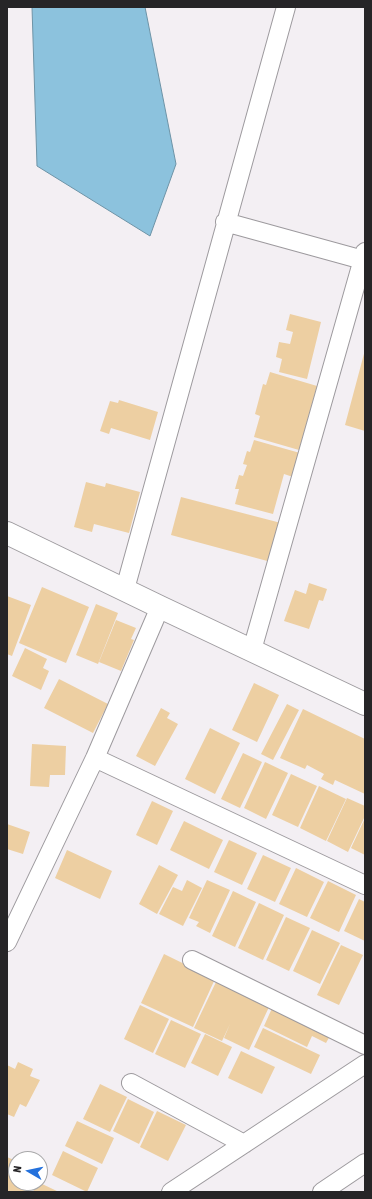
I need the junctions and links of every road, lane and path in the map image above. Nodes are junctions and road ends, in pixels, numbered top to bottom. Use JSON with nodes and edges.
{"nodes":[{"id":1,"x":286,"y":7,"type":"edge"},
{"id":2,"x":225,"y":222,"type":"junction"},
{"id":3,"x":364,"y":256,"type":"edge"},
{"id":4,"x":7,"y":532,"type":"edge"},
{"id":5,"x":125,"y":589,"type":"junction"},
{"id":6,"x":160,"y":607,"type":"junction"},
{"id":7,"x":252,"y":650,"type":"junction"},
{"id":8,"x":365,"y":704,"type":"edge"},
{"id":9,"x":95,"y":758,"type":"junction"},
{"id":10,"x":365,"y":885,"type":"edge"},
{"id":11,"x":7,"y":942,"type":"edge"},
{"id":12,"x":192,"y":960,"type":"dead end"},
{"id":13,"x":365,"y":1045,"type":"edge"},
{"id":14,"x":365,"y":1064,"type":"edge"},
{"id":15,"x":132,"y":1083,"type":"dead end"},
{"id":16,"x":244,"y":1144,"type":"junction"},
{"id":17,"x":362,"y":1169,"type":"edge"},
{"id":18,"x":171,"y":1192,"type":"edge"},
{"id":19,"x":322,"y":1192,"type":"edge"}],
"edges":[{"from":1,"to":2,"type":"street"},
{"from":2,"to":3,"type":"street"},
{"from":2,"to":5,"type":"street"},
{"from":3,"to":7,"type":"street"},
{"from":4,"to":5,"type":"street"},
{"from":5,"to":6,"type":"street"},
{"from":6,"to":7,"type":"street"},
{"from":6,"to":9,"type":"street"},
{"from":7,"to":8,"type":"street"},
{"from":9,"to":10,"type":"street"},
{"from":9,"to":11,"type":"street"},
{"from":12,"to":13,"type":"street"},
{"from":14,"to":16,"type":"street"},
{"from":15,"to":16,"type":"street"},
{"from":16,"to":18,"type":"street"},
{"from":17,"to":19,"type":"street"}]}
